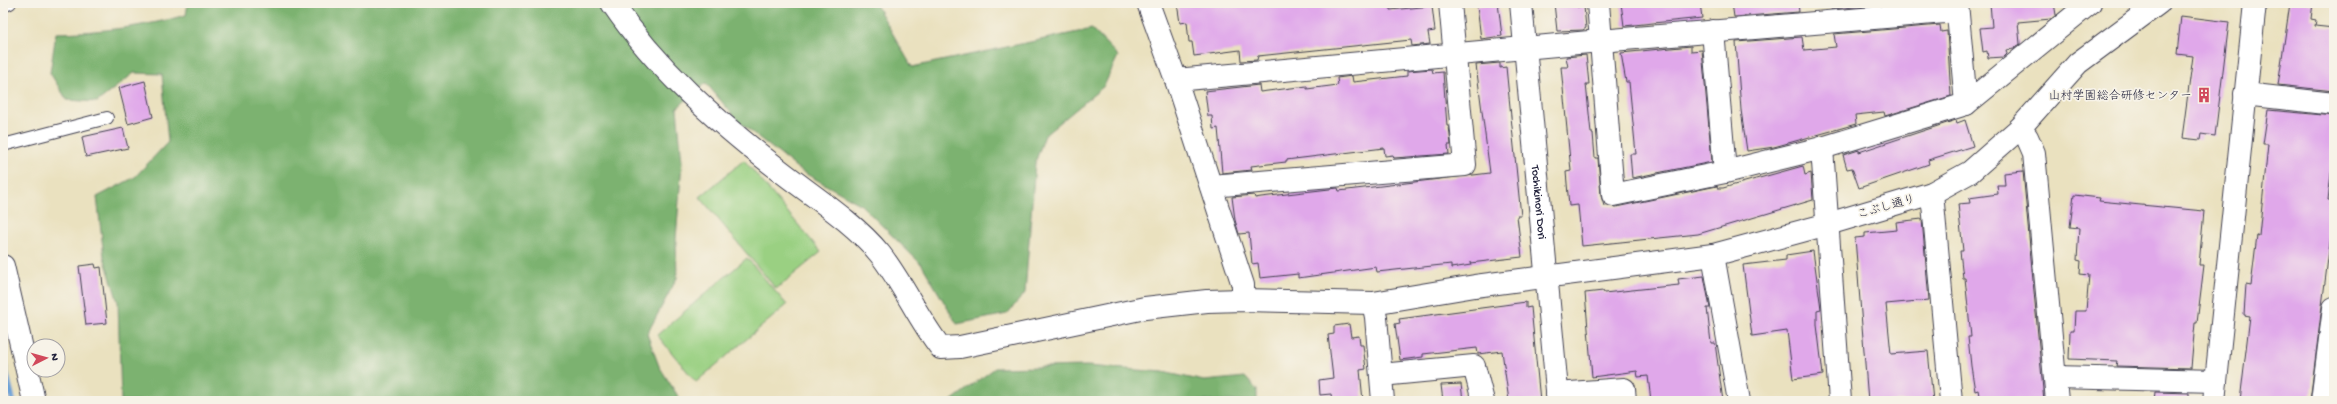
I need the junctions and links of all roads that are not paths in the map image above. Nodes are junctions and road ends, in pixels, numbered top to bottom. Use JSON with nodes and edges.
{"nodes":[{"id":1,"x":10,"y":3,"type":"edge"},
{"id":2,"x":612,"y":3,"type":"edge"},
{"id":3,"x":1148,"y":3,"type":"edge"},
{"id":4,"x":1450,"y":3,"type":"edge"},
{"id":5,"x":1521,"y":3,"type":"edge"},
{"id":6,"x":1598,"y":3,"type":"edge"},
{"id":7,"x":2159,"y":3,"type":"edge"},
{"id":8,"x":2255,"y":3,"type":"edge"},
{"id":9,"x":3,"y":6,"type":"edge"},
{"id":10,"x":1957,"y":7,"type":"edge"},
{"id":11,"x":2080,"y":7,"type":"edge"},
{"id":12,"x":1713,"y":31,"type":"junction"},
{"id":13,"x":1600,"y":41,"type":"junction"},
{"id":14,"x":1526,"y":49,"type":"junction"},
{"id":15,"x":1455,"y":54,"type":"junction"},
{"id":16,"x":1176,"y":80,"type":"junction"},
{"id":17,"x":2245,"y":94,"type":"junction"},
{"id":18,"x":1966,"y":104,"type":"junction"},
{"id":19,"x":2334,"y":104,"type":"edge"},
{"id":20,"x":107,"y":118,"type":"dead end"},
{"id":21,"x":2020,"y":128,"type":"junction"},
{"id":22,"x":3,"y":145,"type":"edge"},
{"id":23,"x":1822,"y":148,"type":"junction"},
{"id":24,"x":1725,"y":172,"type":"junction"},
{"id":25,"x":1211,"y":186,"type":"junction"},
{"id":26,"x":1932,"y":193,"type":"junction"},
{"id":27,"x":1828,"y":224,"type":"junction"},
{"id":28,"x":1713,"y":255,"type":"junction"},
{"id":29,"x":3,"y":266,"type":"edge"},
{"id":30,"x":1548,"y":276,"type":"junction"},
{"id":31,"x":1243,"y":300,"type":"junction"},
{"id":32,"x":1373,"y":303,"type":"junction"},
{"id":33,"x":2334,"y":308,"type":"edge"},
{"id":34,"x":1381,"y":375,"type":"junction"},
{"id":35,"x":2055,"y":377,"type":"junction"},
{"id":36,"x":2215,"y":391,"type":"edge"},
{"id":37,"x":1558,"y":398,"type":"edge"},
{"id":38,"x":34,"y":401,"type":"edge"},
{"id":39,"x":1383,"y":401,"type":"edge"},
{"id":40,"x":1483,"y":401,"type":"edge"},
{"id":41,"x":1626,"y":401,"type":"edge"},
{"id":42,"x":1739,"y":401,"type":"edge"},
{"id":43,"x":1840,"y":401,"type":"edge"},
{"id":44,"x":1951,"y":401,"type":"edge"},
{"id":45,"x":2057,"y":401,"type":"edge"},
{"id":46,"x":2322,"y":401,"type":"edge"}],
"edges":[{"from":1,"to":9,"type":"lane"},
{"from":2,"to":31,"type":"street","name":"こぶし通り"},
{"from":3,"to":16,"type":"street"},
{"from":4,"to":15,"type":"street"},
{"from":5,"to":14,"type":"street","name":"Tochikinori Dori"},
{"from":6,"to":13,"type":"street"},
{"from":7,"to":21,"type":"street","name":"こぶし通り"},
{"from":8,"to":17,"type":"street"},
{"from":10,"to":12,"type":"street"},
{"from":10,"to":18,"type":"street"},
{"from":11,"to":18,"type":"street"},
{"from":12,"to":13,"type":"street"},
{"from":12,"to":24,"type":"street"},
{"from":13,"to":14,"type":"street"},
{"from":13,"to":24,"type":"street"},
{"from":14,"to":15,"type":"street"},
{"from":14,"to":30,"type":"street","name":"Tochikinori Dori"},
{"from":15,"to":16,"type":"street"},
{"from":15,"to":25,"type":"street"},
{"from":16,"to":25,"type":"street"},
{"from":17,"to":19,"type":"street"},
{"from":17,"to":36,"type":"street"},
{"from":18,"to":23,"type":"street"},
{"from":20,"to":22,"type":"lane"},
{"from":21,"to":26,"type":"street","name":"こぶし通り"},
{"from":21,"to":35,"type":"street"},
{"from":23,"to":24,"type":"street"},
{"from":23,"to":27,"type":"street"},
{"from":25,"to":31,"type":"street"},
{"from":26,"to":27,"type":"street","name":"こぶし通り"},
{"from":26,"to":44,"type":"street"},
{"from":27,"to":28,"type":"street","name":"こぶし通り"},
{"from":27,"to":43,"type":"street"},
{"from":28,"to":30,"type":"street","name":"こぶし通り"},
{"from":28,"to":42,"type":"street"},
{"from":29,"to":38,"type":"street"},
{"from":30,"to":32,"type":"street","name":"こぶし通り"},
{"from":30,"to":37,"type":"street","name":"Tochikinori Dori"},
{"from":31,"to":32,"type":"street","name":"こぶし通り"},
{"from":32,"to":34,"type":"street"},
{"from":33,"to":46,"type":"street"},
{"from":34,"to":39,"type":"street"},
{"from":34,"to":40,"type":"street"},
{"from":35,"to":36,"type":"street"},
{"from":35,"to":45,"type":"street"},
{"from":37,"to":41,"type":"street"}]}
